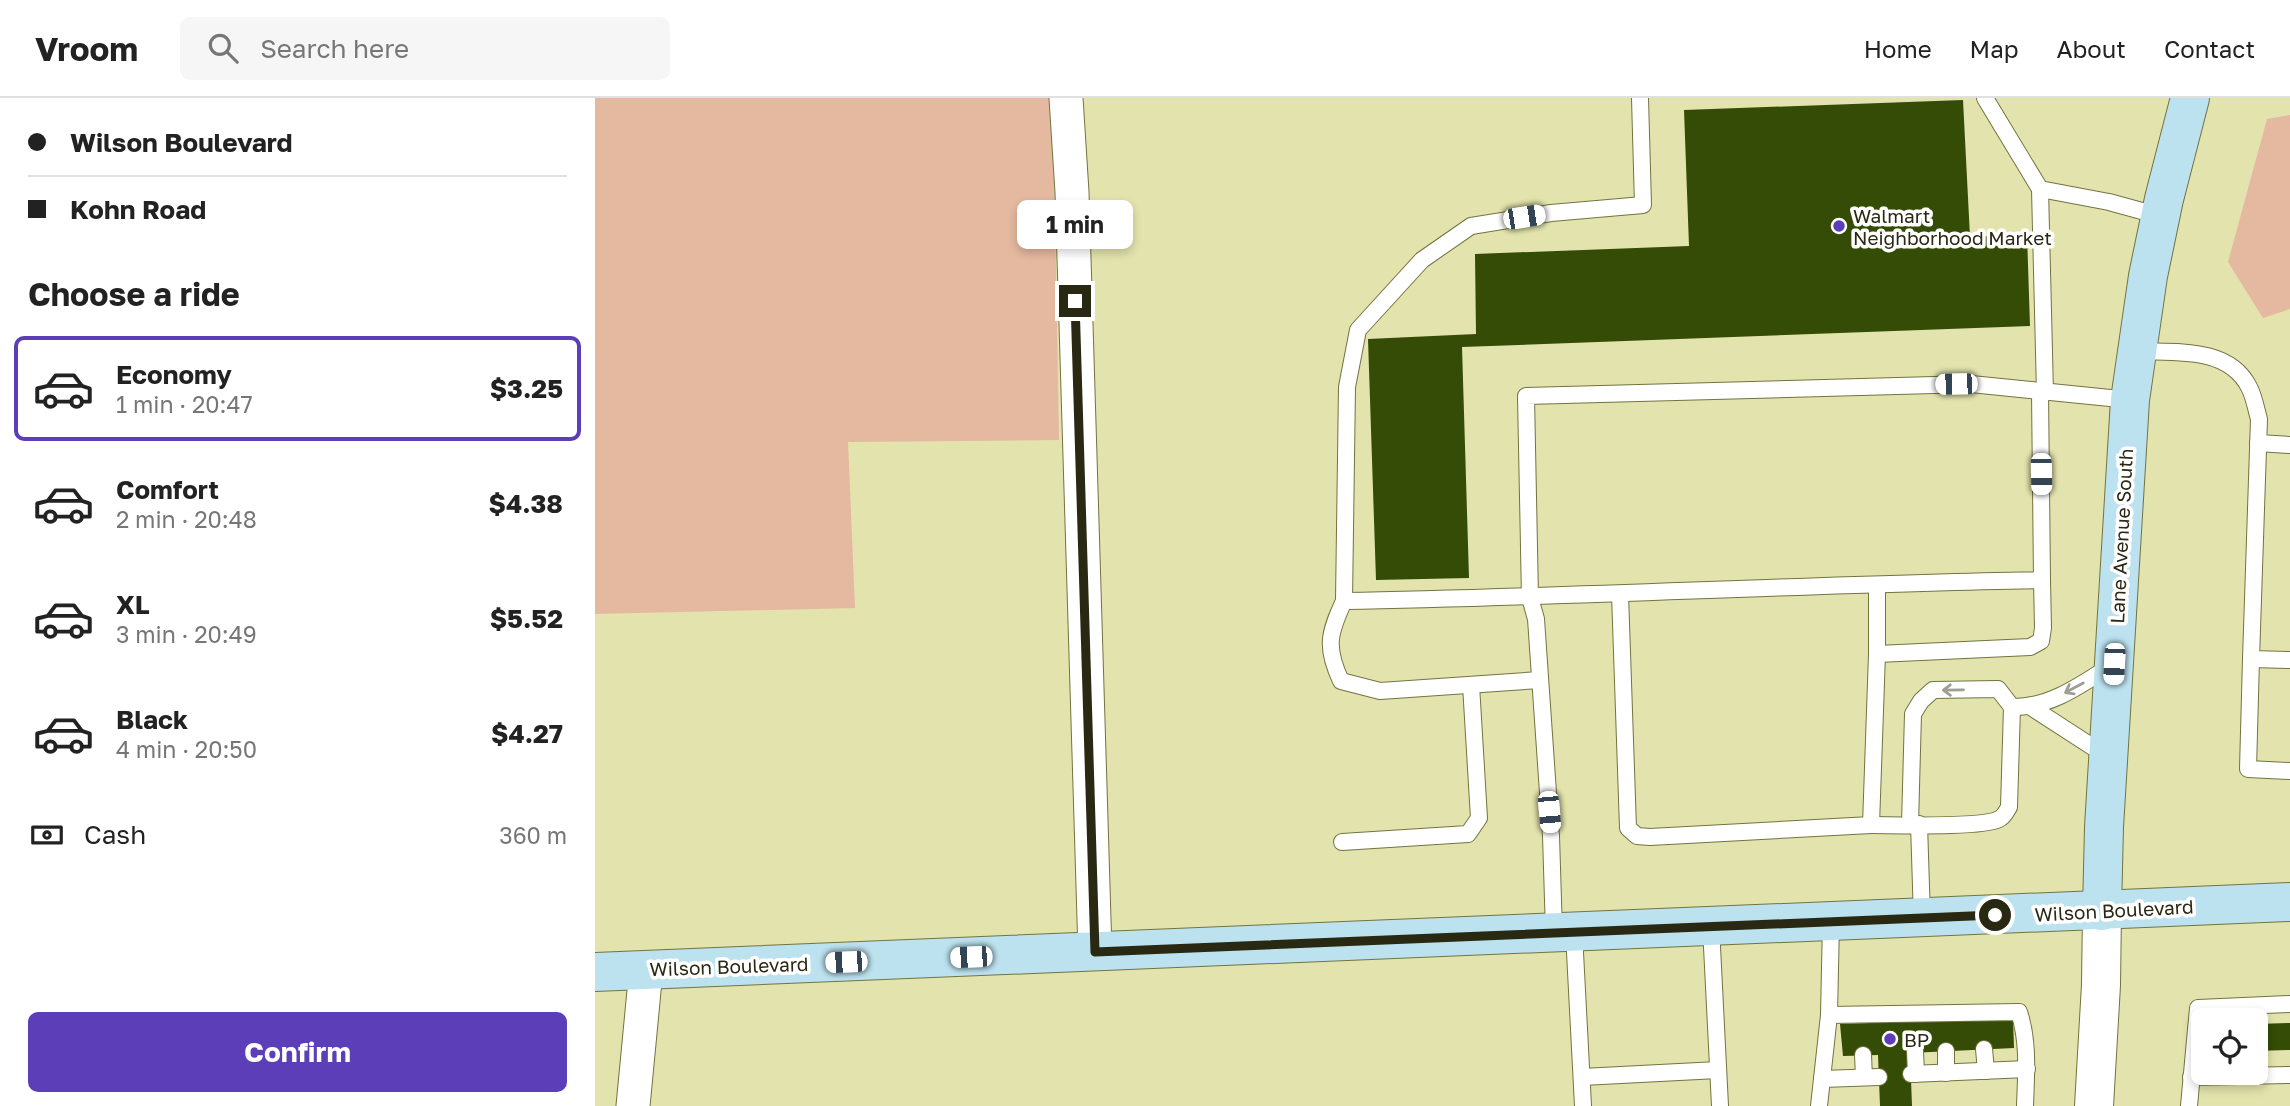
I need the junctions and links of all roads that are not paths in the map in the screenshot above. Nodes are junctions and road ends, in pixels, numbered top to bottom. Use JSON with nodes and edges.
{"nodes":[{"id":1,"x":1066,"y":98,"type":"edge"},
{"id":2,"x":1640,"y":98,"type":"edge"},
{"id":3,"x":1985,"y":98,"type":"edge"},
{"id":4,"x":2190,"y":98,"type":"edge"},
{"id":5,"x":2040,"y":189,"type":"junction"},
{"id":6,"x":2160,"y":216,"type":"junction"},
{"id":7,"x":2136,"y":351,"type":"junction"},
{"id":8,"x":2043,"y":392,"type":"junction"},
{"id":9,"x":2130,"y":400,"type":"junction"},
{"id":10,"x":2258,"y":443,"type":"junction"},
{"id":11,"x":2290,"y":445,"type":"edge"},
{"id":12,"x":2042,"y":580,"type":"junction"},
{"id":13,"x":1877,"y":585,"type":"junction"},
{"id":14,"x":1620,"y":594,"type":"junction"},
{"id":15,"x":1530,"y":598,"type":"junction"},
{"id":16,"x":1344,"y":601,"type":"junction"},
{"id":17,"x":1877,"y":654,"type":"junction"},
{"id":18,"x":2251,"y":659,"type":"junction"},
{"id":19,"x":2290,"y":660,"type":"edge"},
{"id":20,"x":2114,"y":664,"type":"junction"},
{"id":21,"x":1540,"y":680,"type":"junction"},
{"id":22,"x":1471,"y":684,"type":"junction"},
{"id":23,"x":2012,"y":707,"type":"junction"},
{"id":24,"x":2031,"y":707,"type":"junction"},
{"id":25,"x":2108,"y":757,"type":"junction"},
{"id":26,"x":2290,"y":771,"type":"edge"},
{"id":27,"x":1915,"y":824,"type":"junction"},
{"id":28,"x":1871,"y":825,"type":"junction"},
{"id":29,"x":1342,"y":842,"type":"dead end"},
{"id":30,"x":2290,"y":902,"type":"edge"},
{"id":31,"x":2102,"y":911,"type":"junction"},
{"id":32,"x":1922,"y":918,"type":"junction"},
{"id":33,"x":1831,"y":922,"type":"junction"},
{"id":34,"x":1711,"y":927,"type":"junction"},
{"id":35,"x":1564,"y":933,"type":"junction"},
{"id":36,"x":1095,"y":952,"type":"junction"},
{"id":37,"x":646,"y":970,"type":"junction"},
{"id":38,"x":595,"y":972,"type":"edge"},
{"id":39,"x":2290,"y":1004,"type":"edge"},
{"id":40,"x":2198,"y":1008,"type":"edge"},
{"id":41,"x":1829,"y":1015,"type":"junction"},
{"id":42,"x":1984,"y":1049,"type":"dead end"},
{"id":43,"x":1946,"y":1051,"type":"dead end"},
{"id":44,"x":1915,"y":1052,"type":"dead end"},
{"id":45,"x":1863,"y":1055,"type":"dead end"},
{"id":46,"x":2027,"y":1069,"type":"junction"},
{"id":47,"x":1718,"y":1070,"type":"junction"},
{"id":48,"x":1986,"y":1071,"type":"junction"},
{"id":49,"x":1946,"y":1073,"type":"junction"},
{"id":50,"x":2268,"y":1075,"type":"edge"},
{"id":51,"x":2290,"y":1075,"type":"edge"},
{"id":52,"x":1582,"y":1077,"type":"junction"},
{"id":53,"x":2191,"y":1077,"type":"edge"},
{"id":54,"x":1822,"y":1079,"type":"junction"},
{"id":55,"x":633,"y":1106,"type":"edge"},
{"id":56,"x":1583,"y":1106,"type":"edge"},
{"id":57,"x":1720,"y":1106,"type":"edge"},
{"id":58,"x":1819,"y":1106,"type":"edge"},
{"id":59,"x":2025,"y":1106,"type":"edge"},
{"id":60,"x":2094,"y":1106,"type":"edge"},
{"id":61,"x":2189,"y":1106,"type":"edge"}],
"edges":[{"from":1,"to":36,"type":"street"},
{"from":2,"to":16,"type":"lane"},
{"from":3,"to":5,"type":"lane"},
{"from":4,"to":6,"type":"main road","name":"Lane Avenue South"},
{"from":5,"to":6,"type":"lane"},
{"from":5,"to":8,"type":"lane"},
{"from":6,"to":7,"type":"main road","name":"Lane Avenue South"},
{"from":7,"to":9,"type":"main road","name":"Lane Avenue South"},
{"from":7,"to":10,"type":"lane"},
{"from":8,"to":9,"type":"lane"},
{"from":8,"to":12,"type":"lane"},
{"from":8,"to":15,"type":"lane"},
{"from":9,"to":20,"type":"main road","name":"Lane Avenue South"},
{"from":10,"to":11,"type":"lane"},
{"from":10,"to":18,"type":"lane"},
{"from":12,"to":13,"type":"lane"},
{"from":12,"to":17,"type":"lane"},
{"from":13,"to":14,"type":"lane"},
{"from":13,"to":17,"type":"lane"},
{"from":14,"to":15,"type":"lane"},
{"from":14,"to":28,"type":"lane"},
{"from":15,"to":16,"type":"lane"},
{"from":15,"to":21,"type":"lane"},
{"from":16,"to":22,"type":"lane"},
{"from":17,"to":28,"type":"lane"},
{"from":18,"to":19,"type":"lane"},
{"from":18,"to":26,"type":"lane"},
{"from":20,"to":24,"type":"lane","one_way":true},
{"from":20,"to":25,"type":"main road","name":"Lane Avenue South"},
{"from":21,"to":22,"type":"lane"},
{"from":21,"to":35,"type":"lane"},
{"from":22,"to":29,"type":"lane"},
{"from":23,"to":24,"type":"lane"},
{"from":23,"to":27,"type":"lane"},
{"from":23,"to":27,"type":"lane","one_way":true},
{"from":24,"to":25,"type":"lane"},
{"from":25,"to":31,"type":"main road","name":"Lane Avenue South"},
{"from":27,"to":28,"type":"lane"},
{"from":27,"to":32,"type":"lane"},
{"from":30,"to":31,"type":"main road","name":"Wilson Boulevard"},
{"from":31,"to":32,"type":"main road","name":"Wilson Boulevard"},
{"from":31,"to":60,"type":"street","name":"Lane Avenue South"},
{"from":32,"to":33,"type":"main road","name":"Wilson Boulevard"},
{"from":33,"to":34,"type":"main road","name":"Wilson Boulevard"},
{"from":33,"to":41,"type":"lane"},
{"from":34,"to":35,"type":"main road","name":"Wilson Boulevard"},
{"from":34,"to":47,"type":"lane"},
{"from":35,"to":36,"type":"main road","name":"Wilson Boulevard"},
{"from":35,"to":52,"type":"lane"},
{"from":36,"to":37,"type":"main road","name":"Wilson Boulevard"},
{"from":37,"to":38,"type":"main road","name":"Wilson Boulevard"},
{"from":37,"to":55,"type":"street"},
{"from":39,"to":40,"type":"lane"},
{"from":41,"to":46,"type":"lane"},
{"from":41,"to":54,"type":"lane"},
{"from":42,"to":48,"type":"lane"},
{"from":43,"to":49,"type":"lane"},
{"from":44,"to":49,"type":"lane"},
{"from":45,"to":54,"type":"lane"},
{"from":46,"to":48,"type":"lane"},
{"from":46,"to":59,"type":"lane"},
{"from":47,"to":52,"type":"lane"},
{"from":47,"to":57,"type":"lane"},
{"from":48,"to":49,"type":"lane"},
{"from":50,"to":51,"type":"lane"},
{"from":52,"to":56,"type":"lane"},
{"from":53,"to":61,"type":"lane"},
{"from":54,"to":58,"type":"lane"}]}
